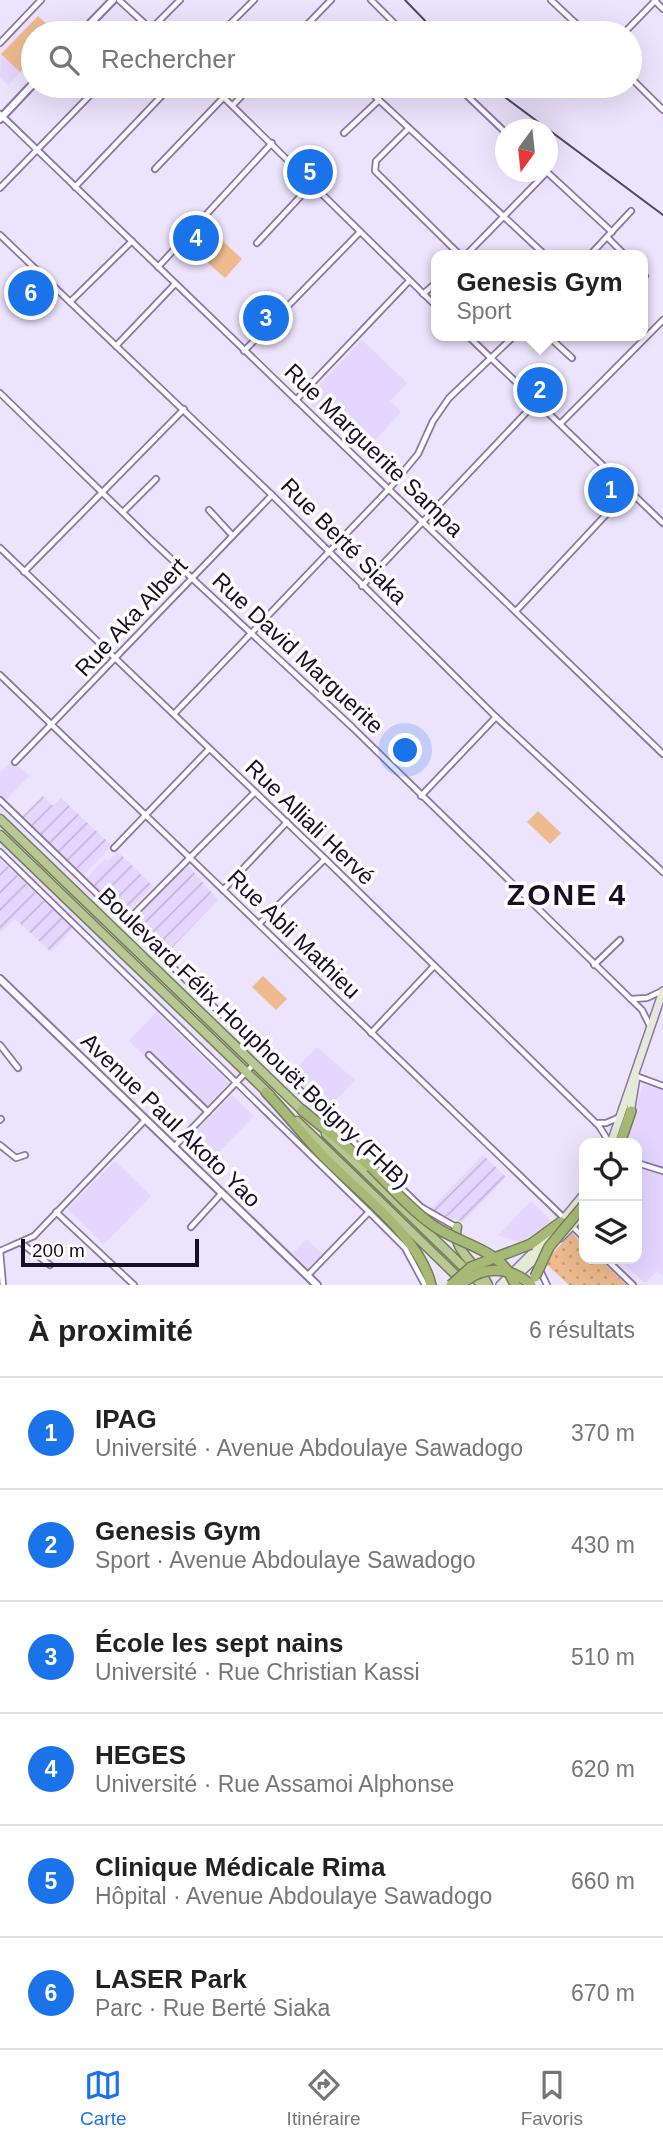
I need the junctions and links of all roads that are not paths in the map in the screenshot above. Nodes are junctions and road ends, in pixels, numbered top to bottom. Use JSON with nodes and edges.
{"nodes":[{"id":1,"x":41,"y":0,"type":"edge"},
{"id":2,"x":113,"y":0,"type":"edge"},
{"id":3,"x":119,"y":0,"type":"edge"},
{"id":4,"x":180,"y":0,"type":"edge"},
{"id":5,"x":254,"y":0,"type":"edge"},
{"id":6,"x":331,"y":0,"type":"edge"},
{"id":7,"x":371,"y":0,"type":"edge"},
{"id":8,"x":551,"y":0,"type":"edge"},
{"id":9,"x":655,"y":0,"type":"edge"},
{"id":10,"x":663,"y":9,"type":"edge"},
{"id":11,"x":93,"y":21,"type":"edge"},
{"id":12,"x":140,"y":21,"type":"edge"},
{"id":13,"x":161,"y":21,"type":"edge"},
{"id":14,"x":233,"y":21,"type":"edge"},
{"id":15,"x":313,"y":21,"type":"edge"},
{"id":16,"x":392,"y":21,"type":"edge"},
{"id":17,"x":573,"y":21,"type":"edge"},
{"id":18,"x":635,"y":21,"type":"edge"},
{"id":19,"x":0,"y":43,"type":"edge"},
{"id":20,"x":642,"y":88,"type":"edge"},
{"id":21,"x":21,"y":96,"type":"edge"},
{"id":22,"x":87,"y":98,"type":"edge"},
{"id":23,"x":160,"y":98,"type":"edge"},
{"id":24,"x":223,"y":98,"type":"edge"},
{"id":25,"x":225,"y":98,"type":"edge"},
{"id":26,"x":240,"y":98,"type":"edge"},
{"id":27,"x":470,"y":98,"type":"edge"},
{"id":28,"x":379,"y":100,"type":"joint"},
{"id":29,"x":233,"y":105,"type":"junction"},
{"id":30,"x":663,"y":110,"type":"edge"},
{"id":31,"x":1,"y":116,"type":"edge"},
{"id":32,"x":495,"y":122,"type":"edge"},
{"id":33,"x":409,"y":128,"type":"junction"},
{"id":34,"x":344,"y":133,"type":"dead end"},
{"id":35,"x":272,"y":143,"type":"junction"},
{"id":36,"x":37,"y":149,"type":"junction"},
{"id":37,"x":155,"y":169,"type":"dead end"},
{"id":38,"x":537,"y":182,"type":"edge"},
{"id":39,"x":557,"y":182,"type":"edge"},
{"id":40,"x":312,"y":184,"type":"junction"},
{"id":41,"x":75,"y":187,"type":"junction"},
{"id":42,"x":0,"y":188,"type":"edge"},
{"id":43,"x":631,"y":211,"type":"dead end"},
{"id":44,"x":505,"y":216,"type":"junction"},
{"id":45,"x":359,"y":233,"type":"junction"},
{"id":46,"x":609,"y":234,"type":"junction"},
{"id":47,"x":0,"y":235,"type":"edge"},
{"id":48,"x":132,"y":241,"type":"junction"},
{"id":49,"x":257,"y":243,"type":"dead end"},
{"id":50,"x":455,"y":250,"type":"edge"},
{"id":51,"x":471,"y":250,"type":"edge"},
{"id":52,"x":540,"y":250,"type":"edge"},
{"id":53,"x":595,"y":250,"type":"edge"},
{"id":54,"x":621,"y":250,"type":"edge"},
{"id":55,"x":158,"y":267,"type":"junction"},
{"id":56,"x":409,"y":281,"type":"junction"},
{"id":57,"x":175,"y":284,"type":"junction"},
{"id":58,"x":431,"y":287,"type":"edge"},
{"id":59,"x":423,"y":294,"type":"junction"},
{"id":60,"x":431,"y":301,"type":"edge"},
{"id":61,"x":70,"y":302,"type":"junction"},
{"id":62,"x":663,"y":320,"type":"edge"},
{"id":63,"x":648,"y":335,"type":"edge"},
{"id":64,"x":473,"y":341,"type":"edge"},
{"id":65,"x":508,"y":341,"type":"edge"},
{"id":66,"x":553,"y":341,"type":"edge"},
{"id":67,"x":642,"y":341,"type":"edge"},
{"id":68,"x":116,"y":346,"type":"junction"},
{"id":69,"x":244,"y":351,"type":"junction"},
{"id":70,"x":492,"y":358,"type":"junction"},
{"id":71,"x":572,"y":358,"type":"dead end"},
{"id":72,"x":0,"y":393,"type":"edge"},
{"id":73,"x":296,"y":400,"type":"junction"},
{"id":74,"x":537,"y":401,"type":"junction"},
{"id":75,"x":184,"y":409,"type":"junction"},
{"id":76,"x":561,"y":423,"type":"junction"},
{"id":77,"x":156,"y":479,"type":"dead end"},
{"id":78,"x":389,"y":489,"type":"junction"},
{"id":79,"x":629,"y":490,"type":"junction"},
{"id":80,"x":103,"y":492,"type":"junction"},
{"id":81,"x":272,"y":495,"type":"junction"},
{"id":82,"x":209,"y":510,"type":"dead end"},
{"id":83,"x":123,"y":512,"type":"junction"},
{"id":84,"x":662,"y":520,"type":"edge"},
{"id":85,"x":424,"y":523,"type":"junction"},
{"id":86,"x":232,"y":535,"type":"junction"},
{"id":87,"x":0,"y":548,"type":"edge"},
{"id":88,"x":327,"y":551,"type":"junction"},
{"id":89,"x":24,"y":572,"type":"junction"},
{"id":90,"x":192,"y":577,"type":"junction"},
{"id":91,"x":362,"y":586,"type":"junction"},
{"id":92,"x":516,"y":611,"type":"junction"},
{"id":93,"x":251,"y":632,"type":"junction"},
{"id":94,"x":116,"y":659,"type":"junction"},
{"id":95,"x":0,"y":675,"type":"edge"},
{"id":96,"x":174,"y":714,"type":"junction"},
{"id":97,"x":496,"y":717,"type":"junction"},
{"id":98,"x":52,"y":725,"type":"junction"},
{"id":99,"x":209,"y":749,"type":"junction"},
{"id":100,"x":663,"y":754,"type":"edge"},
{"id":101,"x":15,"y":762,"type":"dead end"},
{"id":102,"x":254,"y":792,"type":"junction"},
{"id":103,"x":421,"y":796,"type":"junction"},
{"id":104,"x":0,"y":800,"type":"edge"},
{"id":105,"x":145,"y":816,"type":"junction"},
{"id":106,"x":0,"y":819,"type":"edge"},
{"id":107,"x":287,"y":822,"type":"junction"},
{"id":108,"x":0,"y":835,"type":"edge"},
{"id":109,"x":114,"y":848,"type":"dead end"},
{"id":110,"x":0,"y":852,"type":"edge"},
{"id":111,"x":190,"y":857,"type":"junction"},
{"id":112,"x":325,"y":859,"type":"junction"},
{"id":113,"x":663,"y":872,"type":"edge"},
{"id":114,"x":223,"y":890,"type":"junction"},
{"id":115,"x":126,"y":922,"type":"junction"},
{"id":116,"x":259,"y":924,"type":"junction"},
{"id":117,"x":620,"y":940,"type":"dead end"},
{"id":118,"x":594,"y":965,"type":"junction"},
{"id":119,"x":433,"y":966,"type":"junction"},
{"id":120,"x":0,"y":979,"type":"edge"},
{"id":121,"x":663,"y":991,"type":"edge"},
{"id":122,"x":629,"y":999,"type":"junction"},
{"id":123,"x":651,"y":1029,"type":"junction"},
{"id":124,"x":371,"y":1033,"type":"junction"},
{"id":125,"x":0,"y":1045,"type":"edge"},
{"id":126,"x":149,"y":1055,"type":"dead end"},
{"id":127,"x":254,"y":1064,"type":"junction"},
{"id":128,"x":18,"y":1068,"type":"dead end"},
{"id":129,"x":246,"y":1073,"type":"junction"},
{"id":130,"x":636,"y":1076,"type":"junction"},
{"id":131,"x":237,"y":1082,"type":"junction"},
{"id":132,"x":663,"y":1086,"type":"edge"},
{"id":133,"x":266,"y":1092,"type":"junction"},
{"id":134,"x":302,"y":1110,"type":"junction"},
{"id":135,"x":208,"y":1112,"type":"junction"},
{"id":136,"x":626,"y":1113,"type":"junction"},
{"id":137,"x":145,"y":1120,"type":"junction"},
{"id":138,"x":595,"y":1123,"type":"junction"},
{"id":139,"x":606,"y":1138,"type":"edge"},
{"id":140,"x":613,"y":1138,"type":"edge"},
{"id":141,"x":622,"y":1138,"type":"edge"},
{"id":142,"x":0,"y":1144,"type":"edge"},
{"id":143,"x":174,"y":1148,"type":"junction"},
{"id":144,"x":25,"y":1156,"type":"dead end"},
{"id":145,"x":642,"y":1165,"type":"edge"},
{"id":146,"x":663,"y":1171,"type":"edge"},
{"id":147,"x":222,"y":1193,"type":"junction"},
{"id":148,"x":579,"y":1200,"type":"edge"},
{"id":149,"x":579,"y":1211,"type":"edge"},
{"id":150,"x":56,"y":1212,"type":"junction"},
{"id":151,"x":369,"y":1212,"type":"junction"},
{"id":152,"x":563,"y":1220,"type":"junction"},
{"id":153,"x":579,"y":1220,"type":"edge"},
{"id":154,"x":191,"y":1227,"type":"dead end"},
{"id":155,"x":457,"y":1227,"type":"joint"},
{"id":156,"x":573,"y":1227,"type":"junction"},
{"id":157,"x":579,"y":1233,"type":"edge"},
{"id":158,"x":21,"y":1243,"type":"junction"},
{"id":159,"x":0,"y":1251,"type":"edge"},
{"id":160,"x":529,"y":1259,"type":"junction"},
{"id":161,"x":611,"y":1264,"type":"edge"},
{"id":162,"x":51,"y":1265,"type":"dead end"},
{"id":163,"x":307,"y":1276,"type":"junction"},
{"id":164,"x":3,"y":1285,"type":"edge"},
{"id":165,"x":134,"y":1285,"type":"edge"},
{"id":166,"x":317,"y":1285,"type":"edge"},
{"id":167,"x":425,"y":1285,"type":"edge"},
{"id":168,"x":431,"y":1285,"type":"edge"},
{"id":169,"x":451,"y":1285,"type":"edge"},
{"id":170,"x":463,"y":1285,"type":"edge"},
{"id":171,"x":482,"y":1285,"type":"edge"},
{"id":172,"x":488,"y":1285,"type":"edge"},
{"id":173,"x":500,"y":1285,"type":"edge"},
{"id":174,"x":507,"y":1285,"type":"edge"},
{"id":175,"x":514,"y":1285,"type":"edge"},
{"id":176,"x":532,"y":1285,"type":"edge"},
{"id":177,"x":547,"y":1285,"type":"edge"},
{"id":178,"x":633,"y":1285,"type":"edge"}],
"edges":[{"from":1,"to":19,"type":"street"},
{"from":2,"to":11,"type":"street"},
{"from":3,"to":12,"type":"street"},
{"from":4,"to":13,"type":"street"},
{"from":5,"to":14,"type":"street"},
{"from":6,"to":15,"type":"street"},
{"from":7,"to":16,"type":"street"},
{"from":8,"to":17,"type":"street"},
{"from":9,"to":10,"type":"street"},
{"from":9,"to":18,"type":"street"},
{"from":20,"to":30,"type":"street"},
{"from":21,"to":31,"type":"street"},
{"from":22,"to":36,"type":"street"},
{"from":23,"to":41,"type":"street"},
{"from":24,"to":37,"type":"street"},
{"from":25,"to":29,"type":"street"},
{"from":26,"to":29,"type":"street"},
{"from":27,"to":32,"type":"street"},
{"from":28,"to":33,"type":"street"},
{"from":28,"to":34,"type":"street"},
{"from":29,"to":35,"type":"street"},
{"from":31,"to":36,"type":"street","name":"Rue Marguerite Sampa"},
{"from":33,"to":44,"type":"street"},
{"from":33,"to":50,"type":"street"},
{"from":35,"to":40,"type":"street"},
{"from":35,"to":55,"type":"street"},
{"from":36,"to":41,"type":"street","name":"Rue Marguerite Sampa"},
{"from":36,"to":42,"type":"street"},
{"from":38,"to":44,"type":"street"},
{"from":39,"to":46,"type":"street"},
{"from":40,"to":45,"type":"street"},
{"from":40,"to":49,"type":"street"},
{"from":41,"to":48,"type":"street","name":"Rue Marguerite Sampa"},
{"from":43,"to":46,"type":"street"},
{"from":44,"to":51,"type":"street"},
{"from":44,"to":52,"type":"street"},
{"from":45,"to":56,"type":"street"},
{"from":45,"to":69,"type":"street"},
{"from":46,"to":53,"type":"street"},
{"from":46,"to":54,"type":"street"},
{"from":47,"to":61,"type":"street","name":"Rue Berté Siaka"},
{"from":48,"to":55,"type":"street","name":"Rue Marguerite Sampa"},
{"from":48,"to":61,"type":"street"},
{"from":55,"to":57,"type":"street","name":"Rue Marguerite Sampa"},
{"from":56,"to":59,"type":"street"},
{"from":56,"to":73,"type":"street"},
{"from":57,"to":68,"type":"street"},
{"from":57,"to":69,"type":"street","name":"Rue Marguerite Sampa"},
{"from":58,"to":59,"type":"street"},
{"from":59,"to":60,"type":"street"},
{"from":61,"to":68,"type":"street","name":"Rue Berté Siaka"},
{"from":62,"to":63,"type":"street"},
{"from":64,"to":70,"type":"street"},
{"from":65,"to":70,"type":"street"},
{"from":66,"to":71,"type":"street"},
{"from":67,"to":76,"type":"street"},
{"from":68,"to":75,"type":"street","name":"Rue Berté Siaka"},
{"from":69,"to":73,"type":"street","name":"Rue Marguerite Sampa"},
{"from":70,"to":74,"type":"street"},
{"from":70,"to":78,"type":"street"},
{"from":72,"to":80,"type":"street","name":"Rue David Marguerite"},
{"from":73,"to":78,"type":"street","name":"Rue Marguerite Sampa"},
{"from":74,"to":76,"type":"street"},
{"from":74,"to":85,"type":"street"},
{"from":75,"to":80,"type":"street"},
{"from":75,"to":81,"type":"street","name":"Rue Berté Siaka"},
{"from":76,"to":79,"type":"street"},
{"from":77,"to":83,"type":"street"},
{"from":78,"to":85,"type":"street","name":"Rue Marguerite Sampa"},
{"from":78,"to":88,"type":"street"},
{"from":79,"to":84,"type":"street"},
{"from":79,"to":92,"type":"street"},
{"from":80,"to":83,"type":"street","name":"Rue David Marguerite"},
{"from":80,"to":89,"type":"street"},
{"from":81,"to":86,"type":"street","name":"Rue Aka Albert"},
{"from":81,"to":88,"type":"street","name":"Rue Berté Siaka"},
{"from":82,"to":86,"type":"street"},
{"from":83,"to":90,"type":"street","name":"Rue David Marguerite"},
{"from":85,"to":91,"type":"street"},
{"from":85,"to":92,"type":"street","name":"Rue Marguerite Sampa"},
{"from":86,"to":90,"type":"street","name":"Rue Aka Albert"},
{"from":87,"to":89,"type":"street","name":"Rue Alliali Hervé"},
{"from":88,"to":91,"type":"street","name":"Rue Berté Siaka"},
{"from":88,"to":93,"type":"street"},
{"from":89,"to":94,"type":"street","name":"Rue Alliali Hervé"},
{"from":90,"to":93,"type":"street","name":"Rue David Marguerite"},
{"from":90,"to":94,"type":"street","name":"Rue Aka Albert"},
{"from":91,"to":97,"type":"street","name":"Rue Berté Siaka"},
{"from":92,"to":100,"type":"street","name":"Rue Marguerite Sampa"},
{"from":93,"to":96,"type":"street"},
{"from":93,"to":103,"type":"street","name":"Rue David Marguerite"},
{"from":94,"to":96,"type":"street","name":"Rue Alliali Hervé"},
{"from":94,"to":98,"type":"street","name":"Rue Aka Albert"},
{"from":95,"to":98,"type":"street","name":"Rue Abli Mathieu"},
{"from":96,"to":99,"type":"street","name":"Rue Alliali Hervé"},
{"from":97,"to":103,"type":"street"},
{"from":97,"to":113,"type":"street","name":"Rue Berté Siaka"},
{"from":98,"to":101,"type":"street","name":"Rue Aka Albert"},
{"from":98,"to":105,"type":"street","name":"Rue Abli Mathieu"},
{"from":99,"to":102,"type":"street","name":"Rue Alliali Hervé"},
{"from":99,"to":105,"type":"street"},
{"from":102,"to":107,"type":"street","name":"Rue Alliali Hervé"},
{"from":102,"to":111,"type":"street"},
{"from":103,"to":118,"type":"street","name":"Rue David Marguerite"},
{"from":104,"to":115,"type":"street"},
{"from":105,"to":109,"type":"street"},
{"from":105,"to":111,"type":"street","name":"Rue Abli Mathieu"},
{"from":106,"to":127,"type":"highway","name":"Boulevard Félix Houphouët Boigny (FHB)"},
{"from":107,"to":112,"type":"street","name":"Rue Alliali Hervé"},
{"from":107,"to":114,"type":"street"},
{"from":108,"to":129,"type":"highway","name":"Boulevard Félix Houphouët Boigny (FHB)"},
{"from":110,"to":131,"type":"street"},
{"from":111,"to":114,"type":"street","name":"Rue Abli Mathieu"},
{"from":111,"to":115,"type":"street"},
{"from":112,"to":116,"type":"street"},
{"from":112,"to":119,"type":"street","name":"Rue Alliali Hervé"},
{"from":114,"to":116,"type":"street","name":"Rue Abli Mathieu"},
{"from":115,"to":155,"type":"street"},
{"from":116,"to":124,"type":"street","name":"Rue Abli Mathieu"},
{"from":117,"to":118,"type":"street"},
{"from":118,"to":122,"type":"street","name":"Rue David Marguerite"},
{"from":119,"to":124,"type":"street"},
{"from":119,"to":138,"type":"street","name":"Rue Alliali Hervé"},
{"from":120,"to":137,"type":"street","name":"Avenue Paul Akoto Yao"},
{"from":121,"to":122,"type":"street"},
{"from":121,"to":123,"type":"main road"},
{"from":122,"to":123,"type":"street","name":"Rue David Marguerite"},
{"from":123,"to":130,"type":"main road"},
{"from":124,"to":152,"type":"street","name":"Rue Abli Mathieu"},
{"from":125,"to":128,"type":"street"},
{"from":126,"to":135,"type":"street"},
{"from":127,"to":129,"type":"street"},
{"from":127,"to":134,"type":"highway","name":"Boulevard Félix Houphouët Boigny (FHB)"},
{"from":129,"to":131,"type":"street"},
{"from":129,"to":133,"type":"highway","name":"Boulevard Félix Houphouët Boigny (FHB)"},
{"from":130,"to":132,"type":"street"},
{"from":130,"to":136,"type":"main road"},
{"from":131,"to":135,"type":"street"},
{"from":131,"to":151,"type":"street"},
{"from":133,"to":168,"type":"highway"},
{"from":133,"to":170,"type":"highway","name":"Boulevard Félix Houphouët Boigny (FHB)"},
{"from":134,"to":171,"type":"highway","name":"Boulevard Félix Houphouët Boigny (FHB)"},
{"from":134,"to":175,"type":"highway","bridge":true},
{"from":135,"to":143,"type":"street"},
{"from":136,"to":138,"type":"street"},
{"from":136,"to":140,"type":"main road"},
{"from":136,"to":141,"type":"highway"},
{"from":137,"to":143,"type":"street","name":"Avenue Paul Akoto Yao"},
{"from":137,"to":150,"type":"street"},
{"from":138,"to":139,"type":"street","name":"Rue Alliali Hervé"},
{"from":142,"to":144,"type":"street"},
{"from":143,"to":147,"type":"street","name":"Avenue Paul Akoto Yao"},
{"from":145,"to":146,"type":"street"},
{"from":147,"to":154,"type":"street"},
{"from":147,"to":163,"type":"street","name":"Avenue Paul Akoto Yao"},
{"from":148,"to":152,"type":"main road"},
{"from":149,"to":176,"type":"highway","bridge":true},
{"from":150,"to":158,"type":"street"},
{"from":150,"to":165,"type":"street"},
{"from":151,"to":163,"type":"street"},
{"from":151,"to":167,"type":"street"},
{"from":152,"to":156,"type":"street","name":"Rue Abli Mathieu"},
{"from":152,"to":160,"type":"main road"},
{"from":152,"to":169,"type":"highway","bridge":true},
{"from":153,"to":156,"type":"main road"},
{"from":155,"to":172,"type":"highway"},
{"from":156,"to":157,"type":"street","name":"Rue Abli Mathieu"},
{"from":156,"to":160,"type":"main road"},
{"from":158,"to":159,"type":"street"},
{"from":158,"to":162,"type":"street"},
{"from":159,"to":164,"type":"street"},
{"from":160,"to":173,"type":"main road"},
{"from":160,"to":174,"type":"main road"},
{"from":160,"to":177,"type":"street"},
{"from":161,"to":178,"type":"street"},
{"from":163,"to":166,"type":"street","name":"Avenue Paul Akoto Yao"},
{"from":170,"to":176,"type":"highway","bridge":true}]}
